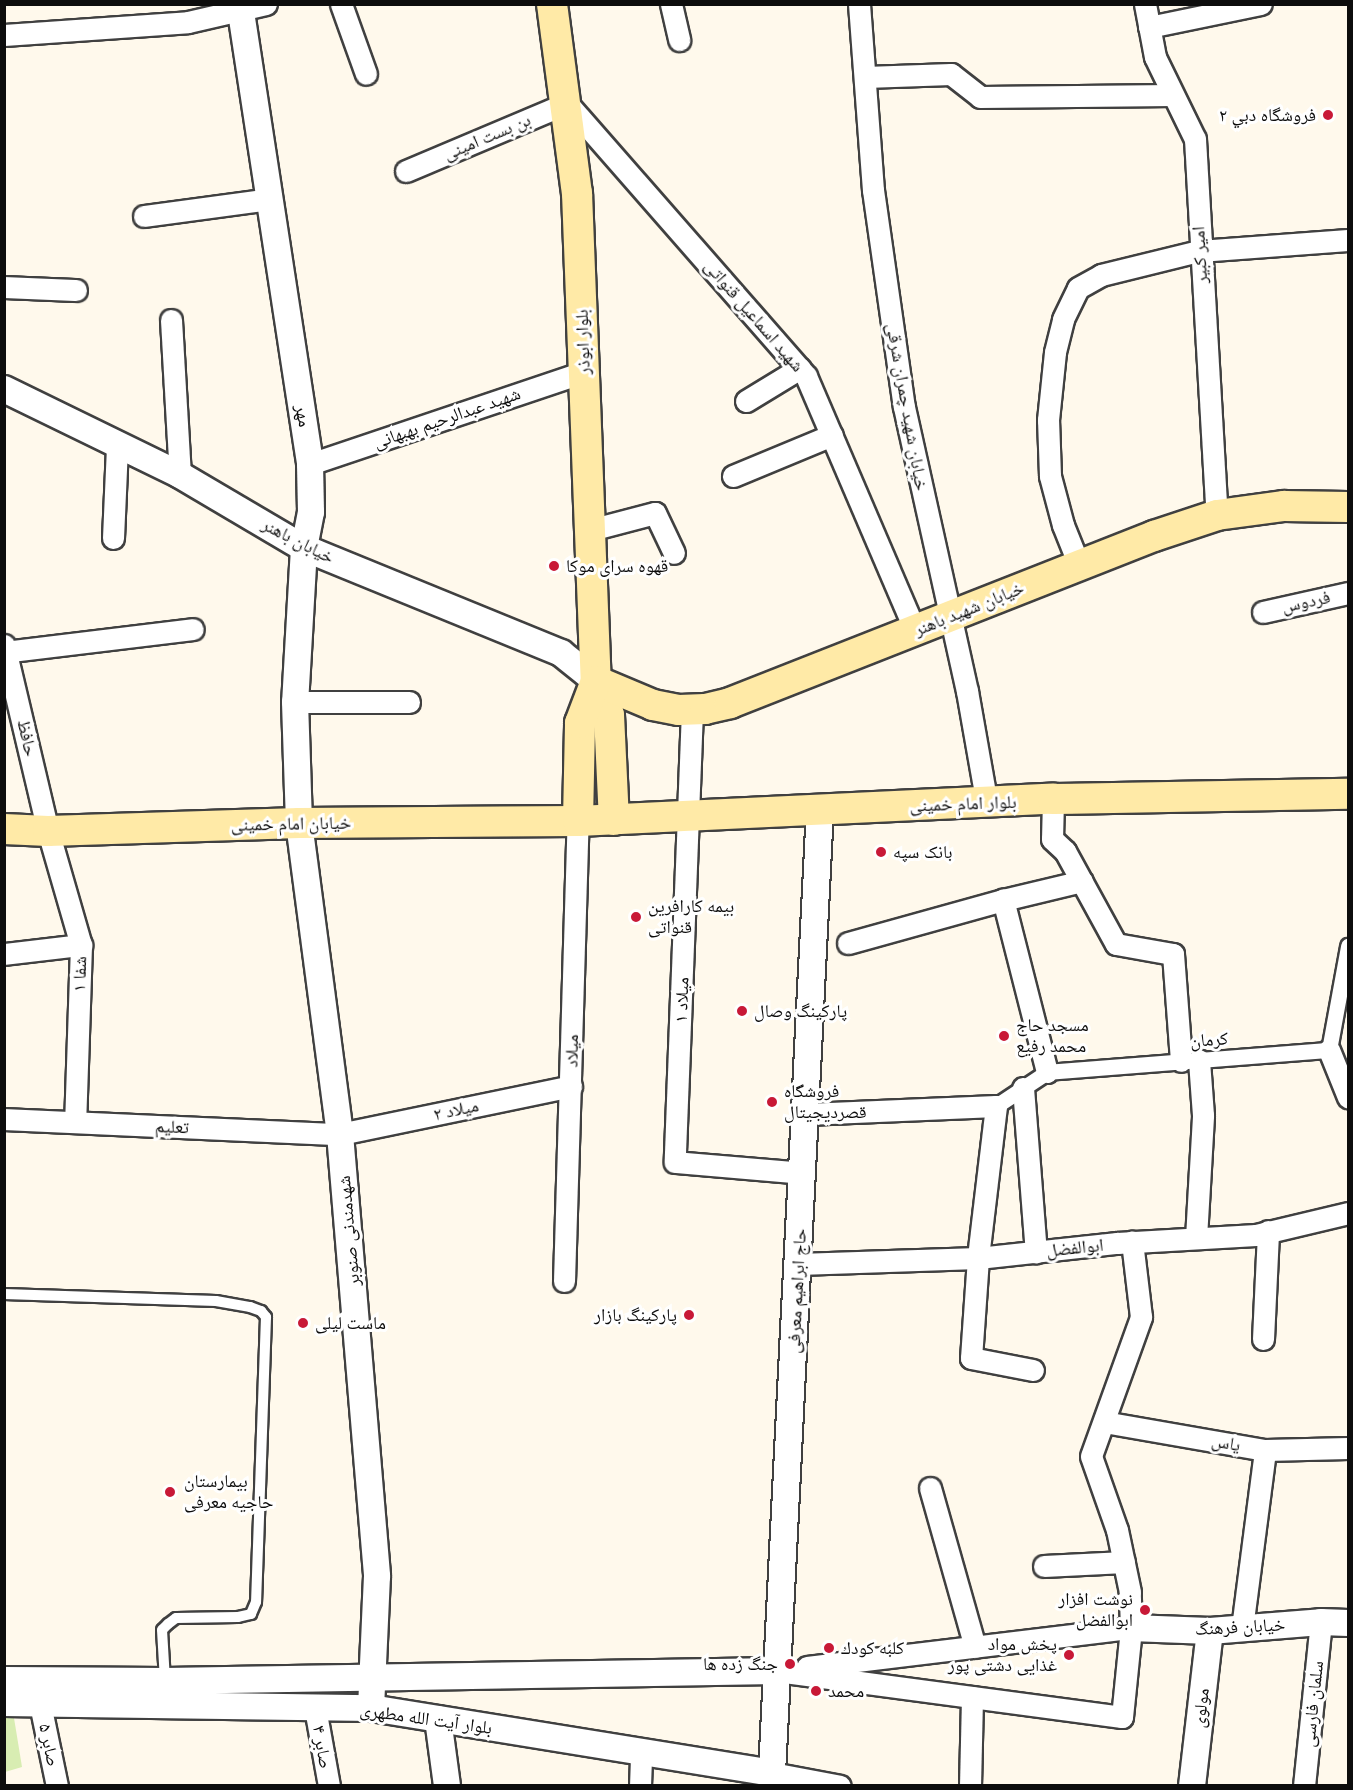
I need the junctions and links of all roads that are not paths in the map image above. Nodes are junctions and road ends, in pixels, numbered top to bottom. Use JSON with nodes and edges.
{"nodes":[{"id":1,"x":266,"y":4,"type":"edge"},
{"id":2,"x":340,"y":4,"type":"edge"},
{"id":3,"x":552,"y":4,"type":"edge"},
{"id":4,"x":671,"y":4,"type":"edge"},
{"id":5,"x":859,"y":4,"type":"edge"},
{"id":6,"x":1145,"y":4,"type":"edge"},
{"id":7,"x":1261,"y":4,"type":"edge"},
{"id":8,"x":241,"y":12,"type":"junction"},
{"id":9,"x":186,"y":13,"type":"edge"},
{"id":10,"x":1149,"y":27,"type":"junction"},
{"id":11,"x":4,"y":35,"type":"edge"},
{"id":12,"x":679,"y":40,"type":"dead end"},
{"id":13,"x":366,"y":74,"type":"dead end"},
{"id":14,"x":865,"y":77,"type":"junction"},
{"id":15,"x":1173,"y":95,"type":"junction"},
{"id":16,"x":567,"y":103,"type":"junction"},
{"id":17,"x":406,"y":171,"type":"dead end"},
{"id":18,"x":270,"y":199,"type":"junction"},
{"id":19,"x":144,"y":216,"type":"dead end"},
{"id":20,"x":1348,"y":240,"type":"edge"},
{"id":21,"x":1200,"y":251,"type":"junction"},
{"id":22,"x":4,"y":287,"type":"edge"},
{"id":23,"x":76,"y":290,"type":"dead end"},
{"id":24,"x":171,"y":320,"type":"dead end"},
{"id":25,"x":800,"y":368,"type":"junction"},
{"id":26,"x":584,"y":372,"type":"junction"},
{"id":27,"x":4,"y":389,"type":"edge"},
{"id":28,"x":746,"y":401,"type":"dead end"},
{"id":29,"x":832,"y":435,"type":"junction"},
{"id":30,"x":117,"y":445,"type":"junction"},
{"id":31,"x":310,"y":464,"type":"junction"},
{"id":32,"x":180,"y":475,"type":"junction"},
{"id":33,"x":733,"y":476,"type":"dead end"},
{"id":34,"x":1348,"y":507,"type":"edge"},
{"id":35,"x":1218,"y":515,"type":"junction"},
{"id":36,"x":590,"y":530,"type":"junction"},
{"id":37,"x":112,"y":538,"type":"dead end"},
{"id":38,"x":304,"y":548,"type":"junction"},
{"id":39,"x":674,"y":553,"type":"dead end"},
{"id":40,"x":1079,"y":565,"type":"junction"},
{"id":41,"x":1348,"y":593,"type":"edge"},
{"id":42,"x":1263,"y":612,"type":"dead end"},
{"id":43,"x":951,"y":616,"type":"junction"},
{"id":44,"x":193,"y":629,"type":"dead end"},
{"id":45,"x":915,"y":630,"type":"junction"},
{"id":46,"x":5,"y":650,"type":"edge"},
{"id":47,"x":596,"y":681,"type":"junction"},
{"id":48,"x":295,"y":702,"type":"junction"},
{"id":49,"x":409,"y":702,"type":"dead end"},
{"id":50,"x":692,"y":710,"type":"junction"},
{"id":51,"x":1348,"y":794,"type":"edge"},
{"id":52,"x":1053,"y":799,"type":"junction"},
{"id":53,"x":987,"y":804,"type":"junction"},
{"id":54,"x":820,"y":808,"type":"junction"},
{"id":55,"x":690,"y":815,"type":"junction"},
{"id":56,"x":614,"y":819,"type":"junction"},
{"id":57,"x":578,"y":821,"type":"junction"},
{"id":58,"x":299,"y":823,"type":"junction"},
{"id":59,"x":4,"y":829,"type":"edge"},
{"id":60,"x":48,"y":831,"type":"junction"},
{"id":61,"x":1082,"y":881,"type":"junction"},
{"id":62,"x":1003,"y":900,"type":"junction"},
{"id":63,"x":848,"y":943,"type":"dead end"},
{"id":64,"x":81,"y":945,"type":"junction"},
{"id":65,"x":1348,"y":946,"type":"edge"},
{"id":66,"x":4,"y":954,"type":"edge"},
{"id":67,"x":1329,"y":1050,"type":"junction"},
{"id":68,"x":1190,"y":1061,"type":"junction"},
{"id":69,"x":1047,"y":1072,"type":"junction"},
{"id":70,"x":571,"y":1086,"type":"junction"},
{"id":71,"x":1023,"y":1088,"type":"junction"},
{"id":72,"x":1348,"y":1097,"type":"edge"},
{"id":73,"x":996,"y":1106,"type":"junction"},
{"id":74,"x":806,"y":1114,"type":"junction"},
{"id":75,"x":4,"y":1119,"type":"edge"},
{"id":76,"x":75,"y":1122,"type":"junction"},
{"id":77,"x":340,"y":1134,"type":"junction"},
{"id":78,"x":803,"y":1173,"type":"junction"},
{"id":79,"x":1348,"y":1213,"type":"edge"},
{"id":80,"x":1268,"y":1231,"type":"junction"},
{"id":81,"x":1196,"y":1238,"type":"junction"},
{"id":82,"x":1132,"y":1242,"type":"junction"},
{"id":83,"x":1036,"y":1252,"type":"junction"},
{"id":84,"x":978,"y":1258,"type":"junction"},
{"id":85,"x":798,"y":1264,"type":"junction"},
{"id":86,"x":564,"y":1281,"type":"dead end"},
{"id":87,"x":4,"y":1294,"type":"edge"},
{"id":88,"x":1263,"y":1339,"type":"dead end"},
{"id":89,"x":1033,"y":1370,"type":"dead end"},
{"id":90,"x":1104,"y":1422,"type":"junction"},
{"id":91,"x":1348,"y":1448,"type":"edge"},
{"id":92,"x":1264,"y":1449,"type":"junction"},
{"id":93,"x":930,"y":1488,"type":"dead end"},
{"id":94,"x":1124,"y":1562,"type":"junction"},
{"id":95,"x":1044,"y":1566,"type":"dead end"},
{"id":96,"x":1321,"y":1622,"type":"junction"},
{"id":97,"x":1348,"y":1623,"type":"edge"},
{"id":98,"x":1131,"y":1628,"type":"junction"},
{"id":99,"x":1242,"y":1628,"type":"junction"},
{"id":100,"x":1210,"y":1630,"type":"junction"},
{"id":101,"x":975,"y":1647,"type":"junction"},
{"id":102,"x":777,"y":1671,"type":"junction"},
{"id":103,"x":372,"y":1678,"type":"junction"},
{"id":104,"x":4,"y":1680,"type":"edge"},
{"id":105,"x":165,"y":1681,"type":"junction"},
{"id":106,"x":972,"y":1697,"type":"junction"},
{"id":107,"x":4,"y":1703,"type":"edge"},
{"id":108,"x":40,"y":1704,"type":"junction"},
{"id":109,"x":315,"y":1707,"type":"junction"},
{"id":110,"x":371,"y":1708,"type":"junction"},
{"id":111,"x":438,"y":1719,"type":"junction"},
{"id":112,"x":642,"y":1752,"type":"junction"},
{"id":113,"x":772,"y":1773,"type":"junction"},
{"id":114,"x":57,"y":1785,"type":"edge"},
{"id":115,"x":329,"y":1785,"type":"edge"},
{"id":116,"x":447,"y":1785,"type":"edge"},
{"id":117,"x":640,"y":1785,"type":"edge"},
{"id":118,"x":840,"y":1785,"type":"edge"},
{"id":119,"x":970,"y":1785,"type":"edge"},
{"id":120,"x":1192,"y":1785,"type":"edge"},
{"id":121,"x":1304,"y":1785,"type":"edge"}],
"edges":[{"from":1,"to":8,"type":"street"},
{"from":2,"to":13,"type":"street"},
{"from":3,"to":16,"type":"main road","name":"بلوار ابوذر"},
{"from":4,"to":12,"type":"street"},
{"from":5,"to":14,"type":"street","name":"خیابان شهید چمران شرقی"},
{"from":6,"to":10,"type":"street","name":"امیر کبیر"},
{"from":7,"to":10,"type":"street"},
{"from":8,"to":9,"type":"street"},
{"from":8,"to":18,"type":"street","name":"مهر"},
{"from":9,"to":11,"type":"street"},
{"from":10,"to":15,"type":"street","name":"امیر کبیر"},
{"from":14,"to":15,"type":"street"},
{"from":14,"to":43,"type":"street","name":"خیابان شهید چمران شرقی"},
{"from":15,"to":21,"type":"street","name":"امیر کبیر"},
{"from":16,"to":17,"type":"street","name":"بن بست امینی"},
{"from":16,"to":25,"type":"street","name":"شهید اسماعیل قنواتی"},
{"from":16,"to":26,"type":"main road","name":"بلوار ابوذر"},
{"from":18,"to":19,"type":"street"},
{"from":18,"to":31,"type":"street","name":"مهر"},
{"from":20,"to":21,"type":"street"},
{"from":21,"to":35,"type":"street","name":"امیر کبیر"},
{"from":21,"to":40,"type":"street"},
{"from":22,"to":23,"type":"street"},
{"from":24,"to":32,"type":"street"},
{"from":25,"to":28,"type":"street"},
{"from":25,"to":29,"type":"street","name":"شهید اسماعیل قنواتی"},
{"from":26,"to":31,"type":"street","name":"شهید عبدالرحیم بهبهانی"},
{"from":26,"to":36,"type":"main road","name":"بلوار ابوذر"},
{"from":27,"to":30,"type":"street","name":"خیابان باهنر"},
{"from":29,"to":33,"type":"street"},
{"from":29,"to":45,"type":"street","name":"شهید اسماعیل قنواتی"},
{"from":30,"to":32,"type":"street","name":"خیابان باهنر"},
{"from":30,"to":37,"type":"street"},
{"from":31,"to":38,"type":"street","name":"مهر"},
{"from":32,"to":38,"type":"street","name":"خیابان باهنر"},
{"from":34,"to":35,"type":"main road","name":"خیابان شهید باهنر"},
{"from":35,"to":40,"type":"main road","name":"خیابان شهید باهنر"},
{"from":36,"to":39,"type":"street"},
{"from":36,"to":47,"type":"main road","name":"بلوار ابوذر"},
{"from":38,"to":47,"type":"street","name":"خیابان باهنر"},
{"from":38,"to":48,"type":"street","name":"مهر"},
{"from":40,"to":43,"type":"main road","name":"خیابان شهید باهنر"},
{"from":41,"to":42,"type":"street","name":"فردوس"},
{"from":43,"to":45,"type":"main road","name":"خیابان شهید باهنر"},
{"from":43,"to":53,"type":"street","name":"خیابان شهید چمران شرقی"},
{"from":44,"to":46,"type":"street"},
{"from":45,"to":50,"type":"main road","name":"خیابان شهید باهنر"},
{"from":46,"to":60,"type":"street","name":"حافظ"},
{"from":47,"to":50,"type":"main road","name":"خیابان شهید باهنر"},
{"from":47,"to":56,"type":"main road"},
{"from":47,"to":57,"type":"main road"},
{"from":48,"to":49,"type":"street"},
{"from":48,"to":58,"type":"street","name":"مهر"},
{"from":50,"to":55,"type":"street","name":"میلاد ۱"},
{"from":51,"to":52,"type":"main road","name":"بلوار امام خمینی"},
{"from":52,"to":53,"type":"main road","name":"بلوار امام خمینی"},
{"from":52,"to":61,"type":"street"},
{"from":53,"to":54,"type":"main road","name":"بلوار امام خمینی"},
{"from":54,"to":55,"type":"main road","name":"بلوار امام خمینی"},
{"from":54,"to":74,"type":"street","name":"حاج ابراهیم معرفی"},
{"from":55,"to":56,"type":"main road","name":"بلوار امام خمینی"},
{"from":55,"to":78,"type":"street","name":"میلاد ۱"},
{"from":56,"to":57,"type":"main road","name":"بلوار امام خمینی"},
{"from":57,"to":58,"type":"main road","name":"خیابان امام خمینی"},
{"from":57,"to":70,"type":"street","name":"میلاد"},
{"from":58,"to":60,"type":"main road","name":"خیابان امام خمینی"},
{"from":58,"to":77,"type":"street","name":"شهدمندنی صنوبر"},
{"from":59,"to":60,"type":"main road","name":"خیابان امام خمینی"},
{"from":60,"to":64,"type":"street","name":"شفا ۱"},
{"from":61,"to":62,"type":"street"},
{"from":61,"to":68,"type":"street"},
{"from":62,"to":63,"type":"street"},
{"from":62,"to":69,"type":"street"},
{"from":64,"to":66,"type":"street"},
{"from":64,"to":76,"type":"street","name":"شفا ۱"},
{"from":65,"to":67,"type":"street"},
{"from":67,"to":68,"type":"street","name":"کرمان"},
{"from":67,"to":72,"type":"street"},
{"from":68,"to":69,"type":"street","name":"کرمان"},
{"from":68,"to":81,"type":"street"},
{"from":69,"to":71,"type":"street","name":"کرمان"},
{"from":70,"to":77,"type":"street","name":"میلاد ۲"},
{"from":70,"to":86,"type":"street","name":"میلاد"},
{"from":71,"to":73,"type":"street","name":"کرمان"},
{"from":71,"to":83,"type":"street"},
{"from":73,"to":74,"type":"street"},
{"from":73,"to":84,"type":"street"},
{"from":74,"to":78,"type":"street","name":"حاج ابراهیم معرفی"},
{"from":75,"to":76,"type":"street","name":"تعلیم"},
{"from":76,"to":77,"type":"street","name":"تعلیم"},
{"from":77,"to":103,"type":"street","name":"شهدمندنی صنوبر"},
{"from":78,"to":85,"type":"street","name":"حاج ابراهیم معرفی"},
{"from":79,"to":80,"type":"street","name":"ابوالفضل"},
{"from":80,"to":81,"type":"street","name":"ابوالفضل"},
{"from":80,"to":88,"type":"street"},
{"from":81,"to":82,"type":"street","name":"ابوالفضل"},
{"from":82,"to":83,"type":"street","name":"ابوالفضل"},
{"from":82,"to":90,"type":"street"},
{"from":83,"to":84,"type":"street","name":"ابوالفضل"},
{"from":84,"to":85,"type":"street","name":"ابوالفضل"},
{"from":84,"to":89,"type":"street"},
{"from":85,"to":102,"type":"street","name":"حاج ابراهیم معرفی"},
{"from":87,"to":105,"type":"lane"},
{"from":90,"to":92,"type":"street","name":"یاس"},
{"from":90,"to":94,"type":"street"},
{"from":91,"to":92,"type":"street","name":"یاس"},
{"from":92,"to":99,"type":"street"},
{"from":93,"to":101,"type":"street"},
{"from":94,"to":95,"type":"street"},
{"from":94,"to":98,"type":"street"},
{"from":96,"to":97,"type":"street","name":"خیابان فرهنگ"},
{"from":96,"to":99,"type":"street","name":"خیابان فرهنگ"},
{"from":96,"to":121,"type":"street","name":"سلمان فارسی"},
{"from":98,"to":100,"type":"street","name":"خیابان فرهنگ"},
{"from":98,"to":101,"type":"street"},
{"from":98,"to":106,"type":"street"},
{"from":99,"to":100,"type":"street","name":"خیابان فرهنگ"},
{"from":100,"to":120,"type":"street","name":"مولوی"},
{"from":101,"to":102,"type":"street"},
{"from":102,"to":103,"type":"street","name":"بلوار آیت الله مطهری"},
{"from":102,"to":106,"type":"street"},
{"from":102,"to":113,"type":"street","name":"حاج ابراهیم معرفی"},
{"from":103,"to":105,"type":"street","name":"بلوار آیت الله مطهری"},
{"from":103,"to":110,"type":"street","name":"شهدمندنی صنوبر"},
{"from":104,"to":105,"type":"street","name":"بلوار آیت الله مطهری"},
{"from":106,"to":119,"type":"street"},
{"from":107,"to":108,"type":"street","name":"بلوار آیت الله مطهری"},
{"from":108,"to":109,"type":"street","name":"بلوار آیت الله مطهری"},
{"from":108,"to":114,"type":"street","name":"صابر ۵"},
{"from":109,"to":110,"type":"street","name":"بلوار آیت الله مطهری"},
{"from":109,"to":115,"type":"street","name":"صابر ۴"},
{"from":110,"to":111,"type":"street","name":"بلوار آیت الله مطهری"},
{"from":111,"to":112,"type":"street","name":"بلوار آیت الله مطهری"},
{"from":111,"to":116,"type":"street"},
{"from":112,"to":113,"type":"street","name":"بلوار آیت الله مطهری"},
{"from":112,"to":117,"type":"street"},
{"from":113,"to":118,"type":"street"}]}
